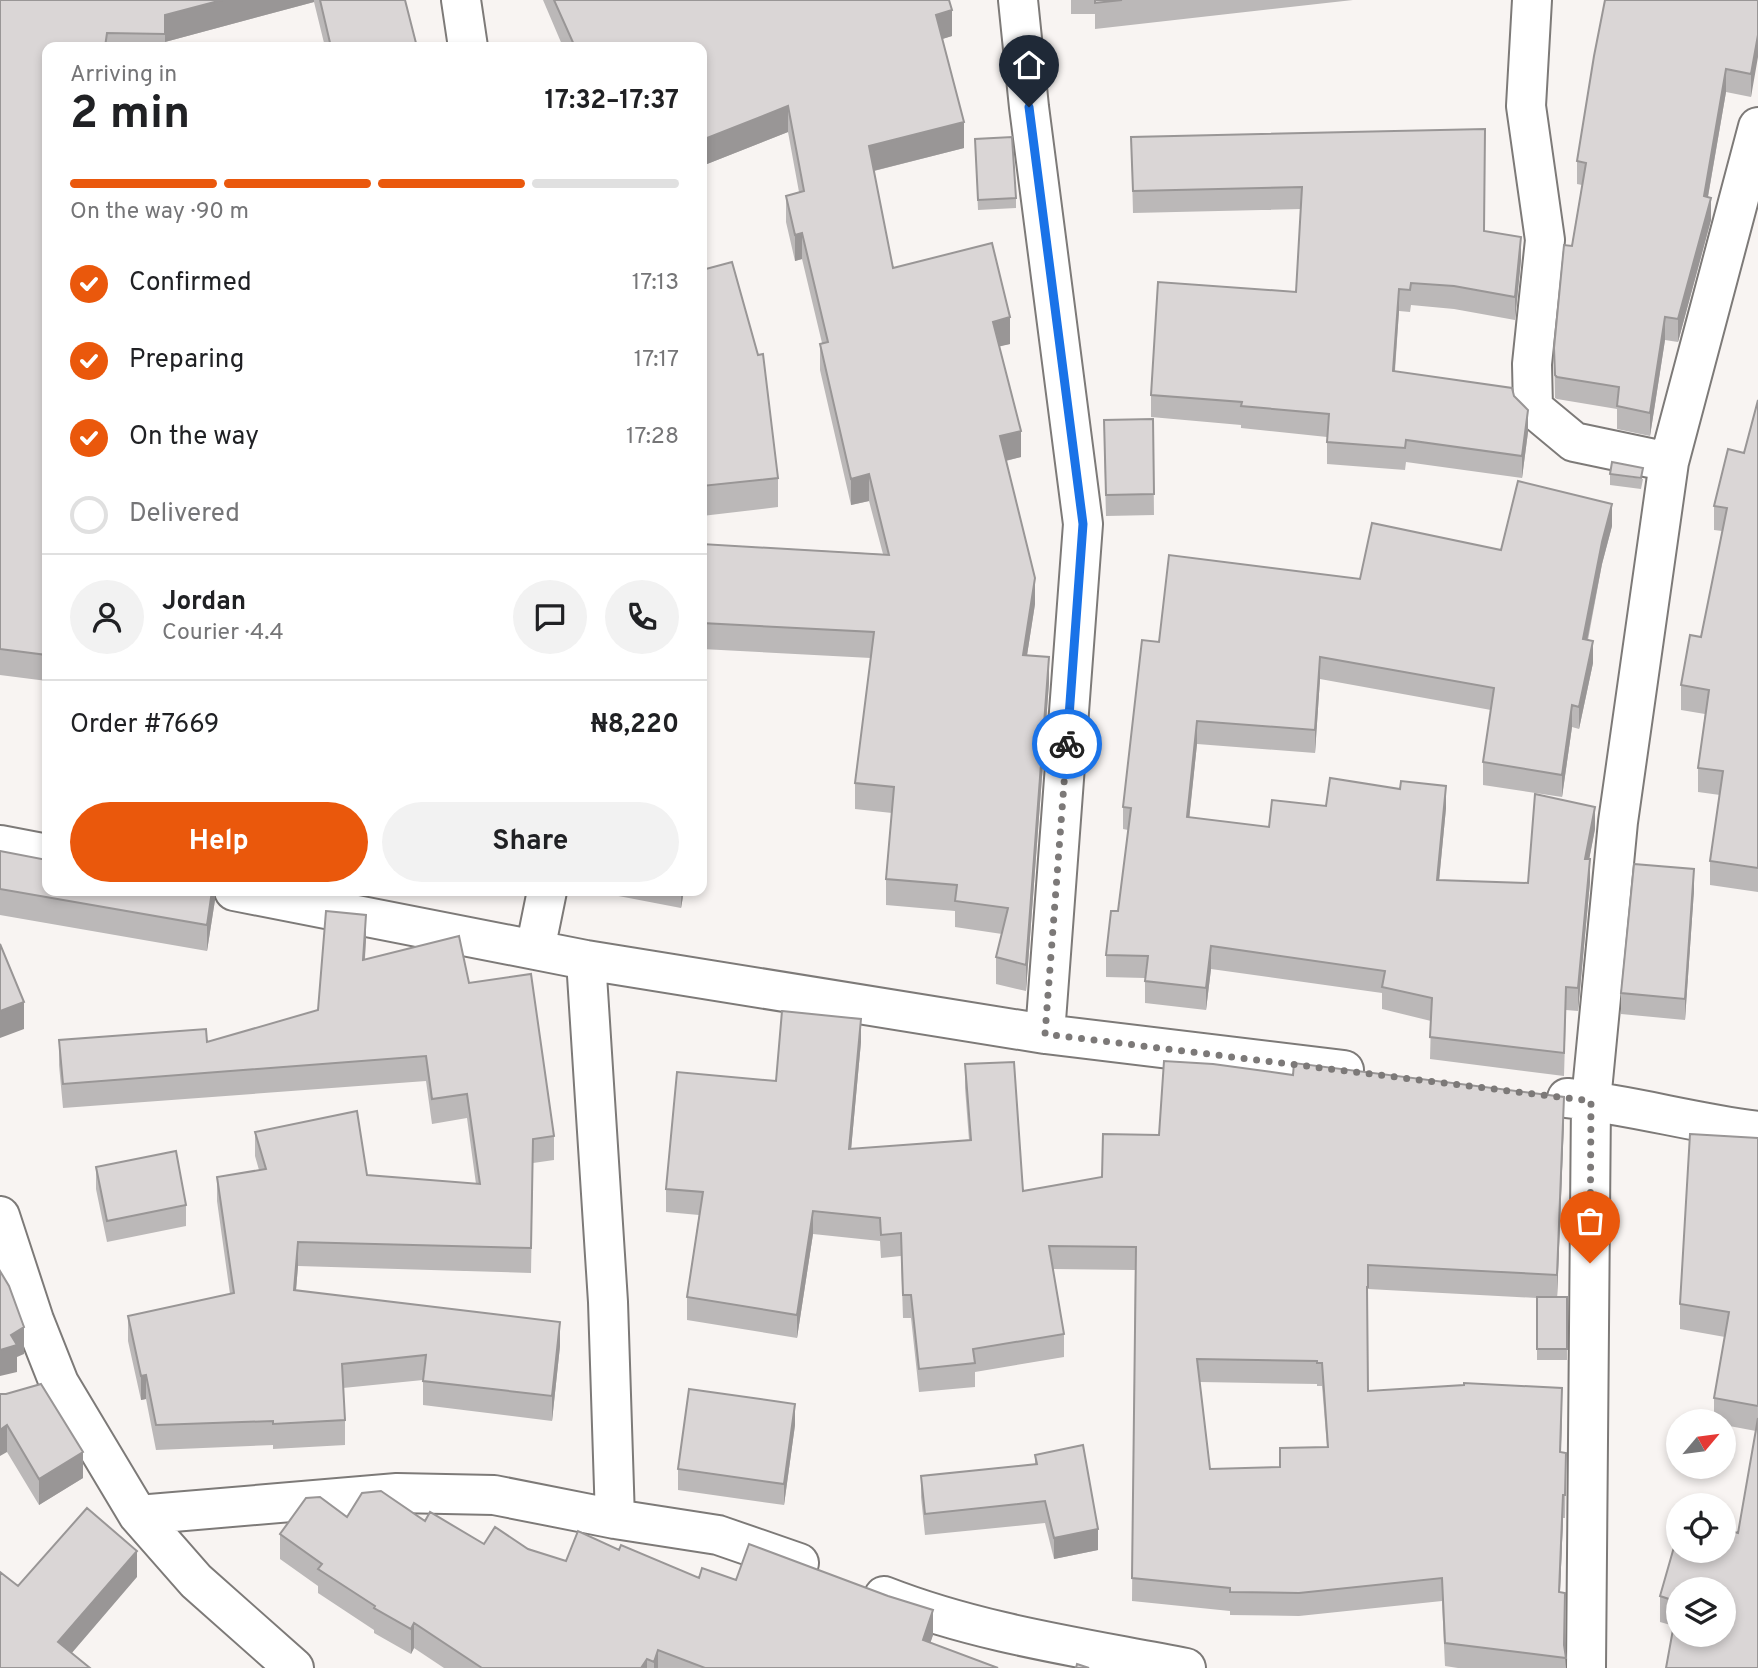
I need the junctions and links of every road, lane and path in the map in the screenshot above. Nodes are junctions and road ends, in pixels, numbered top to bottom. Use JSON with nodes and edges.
{"nodes":[{"id":1,"x":461,"y":0,"type":"edge"},
{"id":2,"x":1018,"y":0,"type":"edge"},
{"id":3,"x":1532,"y":0,"type":"edge"},
{"id":4,"x":467,"y":42,"type":"edge"},
{"id":5,"x":1758,"y":127,"type":"edge"},
{"id":6,"x":1669,"y":463,"type":"junction"},
{"id":7,"x":0,"y":845,"type":"edge"},
{"id":8,"x":42,"y":853,"type":"edge"},
{"id":9,"x":260,"y":896,"type":"edge"},
{"id":10,"x":546,"y":896,"type":"edge"},
{"id":11,"x":535,"y":950,"type":"junction"},
{"id":12,"x":586,"y":960,"type":"junction"},
{"id":13,"x":1045,"y":1034,"type":"junction"},
{"id":14,"x":1373,"y":1074,"type":"edge"},
{"id":15,"x":1537,"y":1094,"type":"edge"},
{"id":16,"x":1591,"y":1101,"type":"junction"},
{"id":17,"x":1758,"y":1131,"type":"edge"},
{"id":18,"x":0,"y":1216,"type":"edge"},
{"id":19,"x":138,"y":1515,"type":"junction"},
{"id":20,"x":615,"y":1519,"type":"junction"},
{"id":21,"x":294,"y":1668,"type":"edge"},
{"id":22,"x":1186,"y":1668,"type":"edge"},
{"id":23,"x":1586,"y":1668,"type":"edge"}],
"edges":[{"from":1,"to":4,"type":"street"},
{"from":2,"to":13,"type":"street"},
{"from":3,"to":6,"type":"street"},
{"from":5,"to":6,"type":"street"},
{"from":6,"to":16,"type":"street"},
{"from":7,"to":8,"type":"street"},
{"from":9,"to":11,"type":"street"},
{"from":10,"to":11,"type":"street"},
{"from":11,"to":12,"type":"street"},
{"from":12,"to":13,"type":"street"},
{"from":12,"to":20,"type":"street"},
{"from":13,"to":14,"type":"street"},
{"from":15,"to":16,"type":"street"},
{"from":16,"to":17,"type":"street"},
{"from":16,"to":23,"type":"street"},
{"from":18,"to":19,"type":"street"},
{"from":19,"to":20,"type":"street"},
{"from":19,"to":21,"type":"street"},
{"from":20,"to":22,"type":"street"}]}
